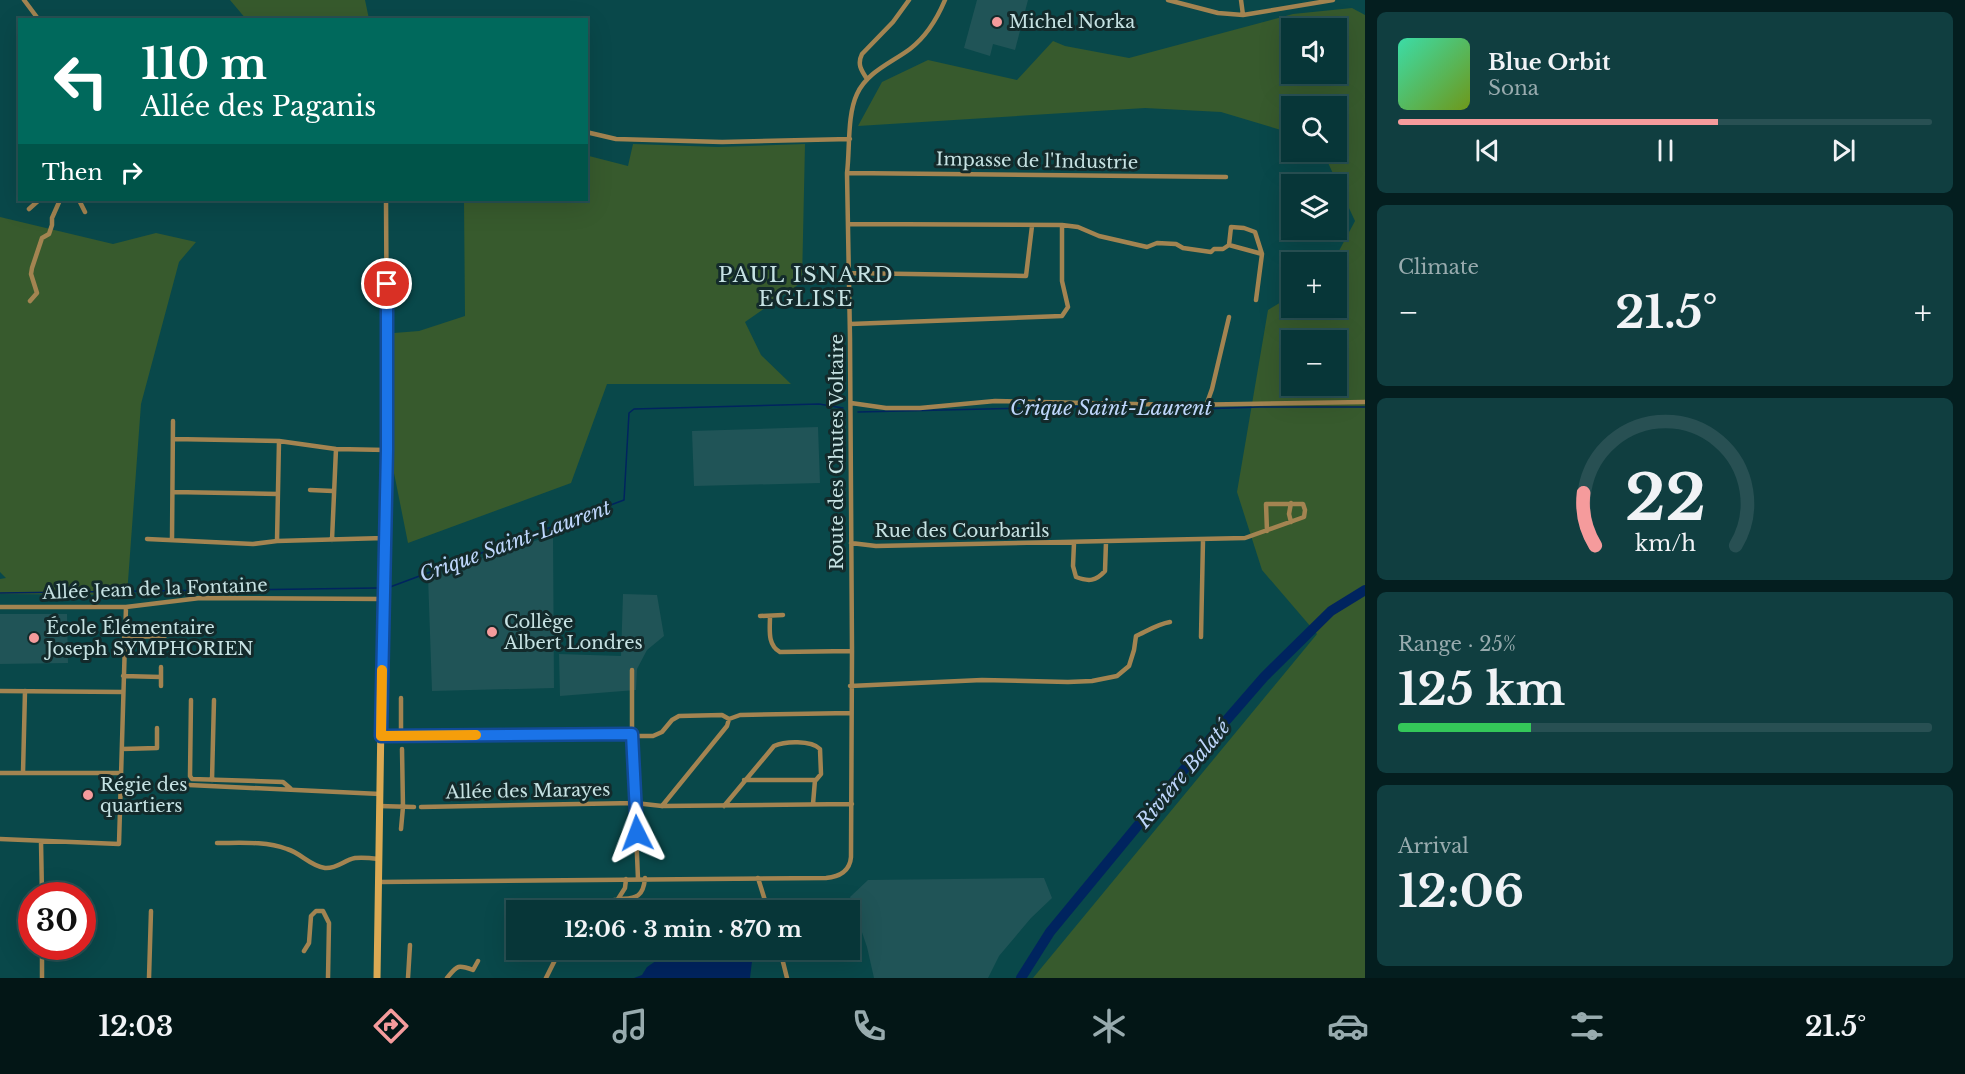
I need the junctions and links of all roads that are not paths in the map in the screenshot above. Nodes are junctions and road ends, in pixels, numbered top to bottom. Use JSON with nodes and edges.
{"nodes":[{"id":1,"x":24,"y":0,"type":"edge"},
{"id":2,"x":909,"y":0,"type":"edge"},
{"id":3,"x":945,"y":0,"type":"edge"},
{"id":4,"x":1168,"y":0,"type":"edge"},
{"id":5,"x":1240,"y":0,"type":"edge"},
{"id":6,"x":1333,"y":0,"type":"edge"},
{"id":7,"x":1243,"y":15,"type":"junction"},
{"id":8,"x":38,"y":18,"type":"edge"},
{"id":9,"x":867,"y":79,"type":"junction"},
{"id":10,"x":588,"y":132,"type":"edge"},
{"id":11,"x":850,"y":139,"type":"junction"},
{"id":12,"x":847,"y":173,"type":"junction"},
{"id":13,"x":1226,"y":177,"type":"dead end"},
{"id":14,"x":38,"y":201,"type":"edge"},
{"id":15,"x":60,"y":201,"type":"edge"},
{"id":16,"x":79,"y":201,"type":"edge"},
{"id":17,"x":386,"y":201,"type":"edge"},
{"id":18,"x":29,"y":209,"type":"dead end"},
{"id":19,"x":86,"y":212,"type":"dead end"},
{"id":20,"x":848,"y":224,"type":"junction"},
{"id":21,"x":1062,"y":225,"type":"junction"},
{"id":22,"x":1032,"y":226,"type":"junction"},
{"id":23,"x":1229,"y":245,"type":"junction"},
{"id":24,"x":1262,"y":254,"type":"junction"},
{"id":25,"x":849,"y":273,"type":"junction"},
{"id":26,"x":1256,"y":300,"type":"dead end"},
{"id":27,"x":30,"y":301,"type":"dead end"},
{"id":28,"x":1229,"y":317,"type":"dead end"},
{"id":29,"x":850,"y":324,"type":"junction"},
{"id":30,"x":1365,"y":402,"type":"edge"},
{"id":31,"x":851,"y":403,"type":"junction"},
{"id":32,"x":1207,"y":403,"type":"junction"},
{"id":33,"x":173,"y":421,"type":"dead end"},
{"id":34,"x":173,"y":439,"type":"junction"},
{"id":35,"x":279,"y":441,"type":"junction"},
{"id":36,"x":336,"y":449,"type":"junction"},
{"id":37,"x":387,"y":450,"type":"junction"},
{"id":38,"x":310,"y":490,"type":"dead end"},
{"id":39,"x":333,"y":491,"type":"junction"},
{"id":40,"x":173,"y":492,"type":"junction"},
{"id":41,"x":278,"y":494,"type":"junction"},
{"id":42,"x":1291,"y":503,"type":"junction"},
{"id":43,"x":1291,"y":522,"type":"junction"},
{"id":44,"x":1267,"y":531,"type":"junction"},
{"id":45,"x":384,"y":538,"type":"junction"},
{"id":46,"x":147,"y":539,"type":"dead end"},
{"id":47,"x":172,"y":540,"type":"junction"},
{"id":48,"x":332,"y":540,"type":"junction"},
{"id":49,"x":1203,"y":540,"type":"junction"},
{"id":50,"x":277,"y":541,"type":"junction"},
{"id":51,"x":1106,"y":542,"type":"junction"},
{"id":52,"x":851,"y":543,"type":"junction"},
{"id":53,"x":1074,"y":543,"type":"junction"},
{"id":54,"x":383,"y":596,"type":"junction"},
{"id":55,"x":0,"y":607,"type":"edge"},
{"id":56,"x":126,"y":607,"type":"junction"},
{"id":57,"x":770,"y":615,"type":"junction"},
{"id":58,"x":783,"y":615,"type":"dead end"},
{"id":59,"x":760,"y":616,"type":"dead end"},
{"id":60,"x":1170,"y":622,"type":"dead end"},
{"id":61,"x":165,"y":636,"type":"dead end"},
{"id":62,"x":124,"y":637,"type":"junction"},
{"id":63,"x":1201,"y":637,"type":"dead end"},
{"id":64,"x":852,"y":651,"type":"junction"},
{"id":65,"x":161,"y":667,"type":"dead end"},
{"id":66,"x":632,"y":670,"type":"dead end"},
{"id":67,"x":123,"y":676,"type":"junction"},
{"id":68,"x":161,"y":676,"type":"junction"},
{"id":69,"x":161,"y":686,"type":"dead end"},
{"id":70,"x":850,"y":686,"type":"junction"},
{"id":71,"x":0,"y":691,"type":"edge"},
{"id":72,"x":25,"y":691,"type":"junction"},
{"id":73,"x":123,"y":692,"type":"junction"},
{"id":74,"x":400,"y":698,"type":"dead end"},
{"id":75,"x":191,"y":700,"type":"dead end"},
{"id":76,"x":214,"y":700,"type":"dead end"},
{"id":77,"x":851,"y":713,"type":"junction"},
{"id":78,"x":729,"y":719,"type":"junction"},
{"id":79,"x":157,"y":728,"type":"dead end"},
{"id":80,"x":632,"y":734,"type":"junction"},
{"id":81,"x":381,"y":736,"type":"junction"},
{"id":82,"x":401,"y":736,"type":"junction"},
{"id":83,"x":122,"y":749,"type":"junction"},
{"id":84,"x":402,"y":749,"type":"dead end"},
{"id":85,"x":0,"y":773,"type":"edge"},
{"id":86,"x":23,"y":773,"type":"junction"},
{"id":87,"x":121,"y":773,"type":"junction"},
{"id":88,"x":212,"y":780,"type":"junction"},
{"id":89,"x":744,"y":780,"type":"junction"},
{"id":90,"x":815,"y":780,"type":"junction"},
{"id":91,"x":189,"y":785,"type":"dead end"},
{"id":92,"x":290,"y":788,"type":"junction"},
{"id":93,"x":380,"y":794,"type":"junction"},
{"id":94,"x":635,"y":803,"type":"junction"},
{"id":95,"x":813,"y":804,"type":"junction"},
{"id":96,"x":852,"y":804,"type":"junction"},
{"id":97,"x":379,"y":806,"type":"junction"},
{"id":98,"x":662,"y":806,"type":"junction"},
{"id":99,"x":724,"y":806,"type":"junction"},
{"id":100,"x":403,"y":807,"type":"junction"},
{"id":101,"x":414,"y":807,"type":"dead end"},
{"id":102,"x":420,"y":807,"type":"dead end"},
{"id":103,"x":401,"y":829,"type":"dead end"},
{"id":104,"x":0,"y":839,"type":"edge"},
{"id":105,"x":41,"y":841,"type":"junction"},
{"id":106,"x":218,"y":843,"type":"dead end"},
{"id":107,"x":379,"y":859,"type":"junction"},
{"id":108,"x":758,"y":878,"type":"junction"},
{"id":109,"x":626,"y":879,"type":"junction"},
{"id":110,"x":638,"y":879,"type":"junction"},
{"id":111,"x":645,"y":879,"type":"junction"},
{"id":112,"x":42,"y":882,"type":"edge"},
{"id":113,"x":379,"y":882,"type":"junction"},
{"id":114,"x":618,"y":899,"type":"junction"},
{"id":115,"x":612,"y":900,"type":"edge"},
{"id":116,"x":765,"y":900,"type":"edge"},
{"id":117,"x":151,"y":911,"type":"dead end"},
{"id":118,"x":410,"y":945,"type":"dead end"},
{"id":119,"x":304,"y":951,"type":"dead end"},
{"id":120,"x":42,"y":960,"type":"edge"},
{"id":121,"x":555,"y":960,"type":"edge"},
{"id":122,"x":782,"y":960,"type":"edge"},
{"id":123,"x":478,"y":961,"type":"dead end"},
{"id":124,"x":42,"y":978,"type":"edge"},
{"id":125,"x":149,"y":978,"type":"edge"},
{"id":126,"x":328,"y":978,"type":"edge"},
{"id":127,"x":377,"y":978,"type":"edge"},
{"id":128,"x":408,"y":978,"type":"edge"},
{"id":129,"x":447,"y":978,"type":"edge"},
{"id":130,"x":546,"y":978,"type":"edge"},
{"id":131,"x":787,"y":978,"type":"edge"}],
"edges":[{"from":1,"to":8,"type":"street"},
{"from":2,"to":9,"type":"street"},
{"from":3,"to":9,"type":"street","name":"Route des Chutes Voltaire"},
{"from":4,"to":7,"type":"street"},
{"from":5,"to":7,"type":"street"},
{"from":6,"to":7,"type":"street"},
{"from":9,"to":11,"type":"street","name":"Route des Chutes Voltaire"},
{"from":10,"to":11,"type":"street"},
{"from":11,"to":12,"type":"street","name":"Route des Chutes Voltaire"},
{"from":12,"to":13,"type":"street","name":"Impasse de l'Industrie"},
{"from":12,"to":20,"type":"street","name":"Route des Chutes Voltaire"},
{"from":14,"to":18,"type":"street"},
{"from":15,"to":27,"type":"street"},
{"from":16,"to":19,"type":"street"},
{"from":17,"to":37,"type":"street"},
{"from":20,"to":22,"type":"street"},
{"from":20,"to":25,"type":"street","name":"Route des Chutes Voltaire"},
{"from":21,"to":22,"type":"street"},
{"from":21,"to":23,"type":"street"},
{"from":21,"to":29,"type":"street"},
{"from":22,"to":25,"type":"street"},
{"from":23,"to":24,"type":"street"},
{"from":23,"to":24,"type":"street"},
{"from":24,"to":26,"type":"street"},
{"from":25,"to":29,"type":"street","name":"Route des Chutes Voltaire"},
{"from":28,"to":32,"type":"street"},
{"from":29,"to":31,"type":"street","name":"Route des Chutes Voltaire"},
{"from":30,"to":32,"type":"street"},
{"from":31,"to":32,"type":"street"},
{"from":31,"to":52,"type":"street","name":"Route des Chutes Voltaire"},
{"from":33,"to":34,"type":"street"},
{"from":34,"to":35,"type":"street"},
{"from":34,"to":40,"type":"street"},
{"from":35,"to":36,"type":"street"},
{"from":35,"to":41,"type":"street"},
{"from":36,"to":37,"type":"street"},
{"from":36,"to":39,"type":"street"},
{"from":37,"to":45,"type":"street"},
{"from":38,"to":39,"type":"street"},
{"from":39,"to":48,"type":"street"},
{"from":40,"to":41,"type":"street"},
{"from":40,"to":47,"type":"street"},
{"from":41,"to":50,"type":"street"},
{"from":42,"to":43,"type":"street"},
{"from":42,"to":43,"type":"street"},
{"from":42,"to":44,"type":"street"},
{"from":43,"to":44,"type":"street","name":"Rue des Courbarils"},
{"from":44,"to":49,"type":"street","name":"Rue des Courbarils"},
{"from":45,"to":48,"type":"street"},
{"from":45,"to":54,"type":"street"},
{"from":46,"to":47,"type":"street"},
{"from":47,"to":50,"type":"street"},
{"from":48,"to":50,"type":"street"},
{"from":49,"to":51,"type":"street","name":"Rue des Courbarils"},
{"from":49,"to":63,"type":"street"},
{"from":51,"to":53,"type":"street","name":"Rue des Courbarils"},
{"from":51,"to":53,"type":"street","name":"Rue des Courbarils"},
{"from":52,"to":53,"type":"street","name":"Rue des Courbarils"},
{"from":52,"to":64,"type":"street","name":"Route des Chutes Voltaire"},
{"from":54,"to":56,"type":"street","name":"Allée Jean de la Fontaine"},
{"from":54,"to":81,"type":"street"},
{"from":55,"to":56,"type":"street","name":"Allée Jean de la Fontaine"},
{"from":56,"to":62,"type":"street"},
{"from":57,"to":58,"type":"street"},
{"from":57,"to":59,"type":"street"},
{"from":57,"to":64,"type":"street"},
{"from":60,"to":70,"type":"street"},
{"from":61,"to":62,"type":"street"},
{"from":62,"to":67,"type":"street"},
{"from":64,"to":70,"type":"street","name":"Route des Chutes Voltaire"},
{"from":65,"to":68,"type":"street"},
{"from":66,"to":80,"type":"street"},
{"from":67,"to":68,"type":"street"},
{"from":67,"to":73,"type":"street"},
{"from":68,"to":69,"type":"street"},
{"from":70,"to":77,"type":"street","name":"Route des Chutes Voltaire"},
{"from":71,"to":72,"type":"street"},
{"from":72,"to":73,"type":"street"},
{"from":72,"to":86,"type":"street"},
{"from":73,"to":83,"type":"street"},
{"from":74,"to":82,"type":"street"},
{"from":75,"to":88,"type":"street"},
{"from":76,"to":88,"type":"street"},
{"from":77,"to":78,"type":"street"},
{"from":77,"to":96,"type":"street","name":"Route des Chutes Voltaire"},
{"from":78,"to":80,"type":"street"},
{"from":78,"to":98,"type":"street"},
{"from":79,"to":83,"type":"street"},
{"from":80,"to":82,"type":"street"},
{"from":80,"to":94,"type":"street"},
{"from":81,"to":82,"type":"street"},
{"from":81,"to":93,"type":"street"},
{"from":83,"to":87,"type":"street"},
{"from":84,"to":100,"type":"street"},
{"from":85,"to":86,"type":"street"},
{"from":86,"to":87,"type":"street"},
{"from":87,"to":105,"type":"street"},
{"from":88,"to":92,"type":"street"},
{"from":89,"to":90,"type":"street"},
{"from":89,"to":90,"type":"street"},
{"from":89,"to":99,"type":"street"},
{"from":90,"to":95,"type":"street"},
{"from":91,"to":92,"type":"street"},
{"from":92,"to":93,"type":"street"},
{"from":93,"to":97,"type":"street"},
{"from":94,"to":98,"type":"street","name":"Allée des Marayes"},
{"from":94,"to":102,"type":"street","name":"Allée des Marayes"},
{"from":94,"to":110,"type":"street"},
{"from":95,"to":96,"type":"street","name":"Allée des Marayes"},
{"from":95,"to":99,"type":"street","name":"Allée des Marayes"},
{"from":96,"to":108,"type":"street","name":"Route des Chutes Voltaire"},
{"from":97,"to":100,"type":"street"},
{"from":97,"to":107,"type":"street"},
{"from":98,"to":99,"type":"street","name":"Allée des Marayes"},
{"from":100,"to":101,"type":"street"},
{"from":100,"to":103,"type":"street"},
{"from":104,"to":105,"type":"street"},
{"from":105,"to":112,"type":"street"},
{"from":106,"to":107,"type":"street"},
{"from":107,"to":113,"type":"street"},
{"from":108,"to":111,"type":"street"},
{"from":108,"to":116,"type":"street"},
{"from":109,"to":110,"type":"street"},
{"from":109,"to":113,"type":"street"},
{"from":109,"to":114,"type":"street"},
{"from":110,"to":111,"type":"street"},
{"from":111,"to":114,"type":"street"},
{"from":113,"to":127,"type":"street"},
{"from":114,"to":115,"type":"street"},
{"from":117,"to":125,"type":"street"},
{"from":118,"to":128,"type":"street"},
{"from":119,"to":126,"type":"street"},
{"from":120,"to":124,"type":"street"},
{"from":121,"to":130,"type":"street"},
{"from":122,"to":131,"type":"street"},
{"from":123,"to":129,"type":"street"}]}
